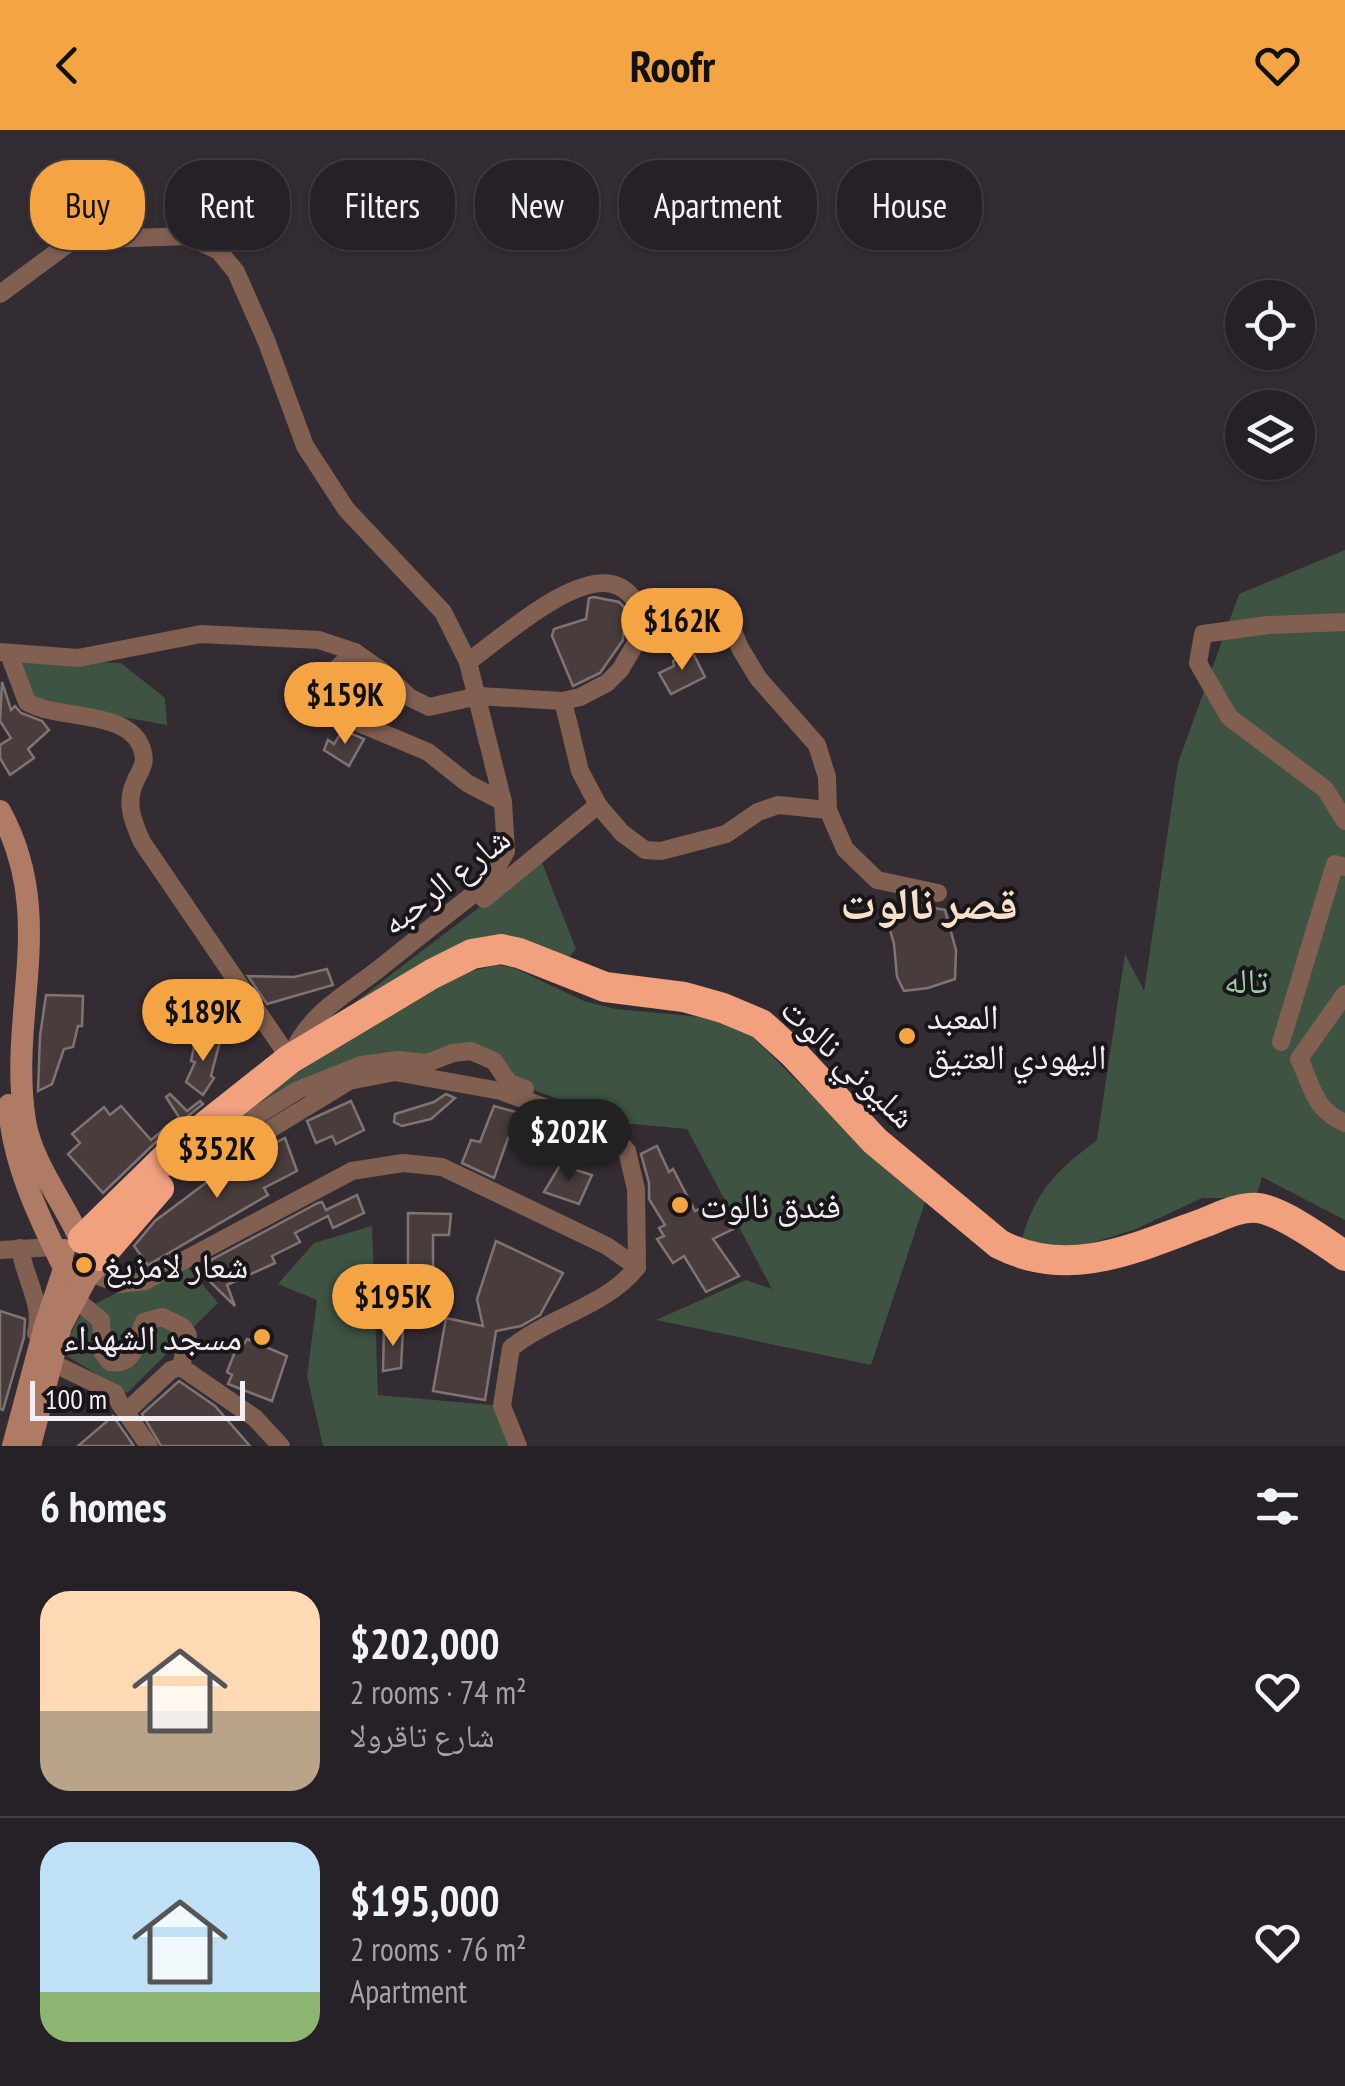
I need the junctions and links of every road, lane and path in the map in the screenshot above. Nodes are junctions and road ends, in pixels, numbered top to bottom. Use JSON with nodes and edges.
{"nodes":[{"id":1,"x":0,"y":294,"type":"edge"},
{"id":2,"x":649,"y":620,"type":"junction"},
{"id":3,"x":1345,"y":622,"type":"edge"},
{"id":4,"x":356,"y":652,"type":"junction"},
{"id":5,"x":4,"y":653,"type":"edge"},
{"id":6,"x":468,"y":662,"type":"junction"},
{"id":7,"x":478,"y":696,"type":"junction"},
{"id":8,"x":563,"y":701,"type":"junction"},
{"id":9,"x":503,"y":802,"type":"junction"},
{"id":10,"x":598,"y":805,"type":"junction"},
{"id":11,"x":828,"y":810,"type":"junction"},
{"id":12,"x":0,"y":811,"type":"edge"},
{"id":13,"x":1345,"y":821,"type":"edge"},
{"id":14,"x":0,"y":840,"type":"edge"},
{"id":15,"x":1345,"y":867,"type":"edge"},
{"id":16,"x":938,"y":894,"type":"dead end"},
{"id":17,"x":1345,"y":994,"type":"edge"},
{"id":18,"x":332,"y":1002,"type":"junction"},
{"id":19,"x":1281,"y":1042,"type":"dead end"},
{"id":20,"x":290,"y":1059,"type":"junction"},
{"id":21,"x":1345,"y":1123,"type":"edge"},
{"id":22,"x":609,"y":1131,"type":"junction"},
{"id":23,"x":193,"y":1136,"type":"junction"},
{"id":24,"x":9,"y":1153,"type":"edge"},
{"id":25,"x":179,"y":1164,"type":"junction"},
{"id":26,"x":20,"y":1248,"type":"junction"},
{"id":27,"x":0,"y":1250,"type":"edge"},
{"id":28,"x":1345,"y":1256,"type":"edge"},
{"id":29,"x":78,"y":1258,"type":"junction"},
{"id":30,"x":637,"y":1267,"type":"junction"},
{"id":31,"x":76,"y":1299,"type":"junction"},
{"id":32,"x":188,"y":1335,"type":"junction"},
{"id":33,"x":206,"y":1354,"type":"dead end"},
{"id":34,"x":46,"y":1366,"type":"junction"},
{"id":35,"x":181,"y":1367,"type":"junction"},
{"id":36,"x":123,"y":1407,"type":"junction"},
{"id":37,"x":10,"y":1446,"type":"edge"},
{"id":38,"x":33,"y":1446,"type":"edge"},
{"id":39,"x":149,"y":1446,"type":"edge"},
{"id":40,"x":281,"y":1446,"type":"edge"},
{"id":41,"x":518,"y":1446,"type":"edge"}],
"edges":[{"from":1,"to":6,"type":"street"},
{"from":2,"to":6,"type":"street"},
{"from":2,"to":8,"type":"street"},
{"from":2,"to":11,"type":"street"},
{"from":3,"to":13,"type":"street"},
{"from":4,"to":5,"type":"street"},
{"from":4,"to":7,"type":"street"},
{"from":4,"to":9,"type":"street"},
{"from":5,"to":20,"type":"street"},
{"from":6,"to":7,"type":"street"},
{"from":7,"to":8,"type":"street"},
{"from":7,"to":9,"type":"street"},
{"from":8,"to":10,"type":"street"},
{"from":9,"to":18,"type":"street"},
{"from":10,"to":11,"type":"street"},
{"from":10,"to":18,"type":"street","name":"شارع الرحبه"},
{"from":11,"to":16,"type":"street"},
{"from":12,"to":29,"type":"main road"},
{"from":14,"to":24,"type":"main road"},
{"from":15,"to":19,"type":"street"},
{"from":17,"to":21,"type":"street"},
{"from":18,"to":20,"type":"street"},
{"from":20,"to":23,"type":"highway","name":"شليوني نالوت"},
{"from":20,"to":28,"type":"highway","name":"شليوني نالوت"},
{"from":22,"to":25,"type":"street"},
{"from":22,"to":25,"type":"street"},
{"from":22,"to":30,"type":"street"},
{"from":23,"to":25,"type":"highway"},
{"from":23,"to":29,"type":"highway"},
{"from":24,"to":29,"type":"main road"},
{"from":25,"to":29,"type":"highway"},
{"from":26,"to":27,"type":"street"},
{"from":26,"to":29,"type":"street"},
{"from":26,"to":37,"type":"street"},
{"from":29,"to":30,"type":"street"},
{"from":29,"to":31,"type":"main road"},
{"from":29,"to":34,"type":"main road"},
{"from":30,"to":41,"type":"street"},
{"from":31,"to":32,"type":"street"},
{"from":31,"to":34,"type":"main road"},
{"from":32,"to":33,"type":"street"},
{"from":32,"to":35,"type":"street"},
{"from":34,"to":36,"type":"street"},
{"from":34,"to":37,"type":"main road"},
{"from":34,"to":38,"type":"main road"},
{"from":35,"to":36,"type":"street"},
{"from":35,"to":40,"type":"street"},
{"from":36,"to":39,"type":"street"}]}
